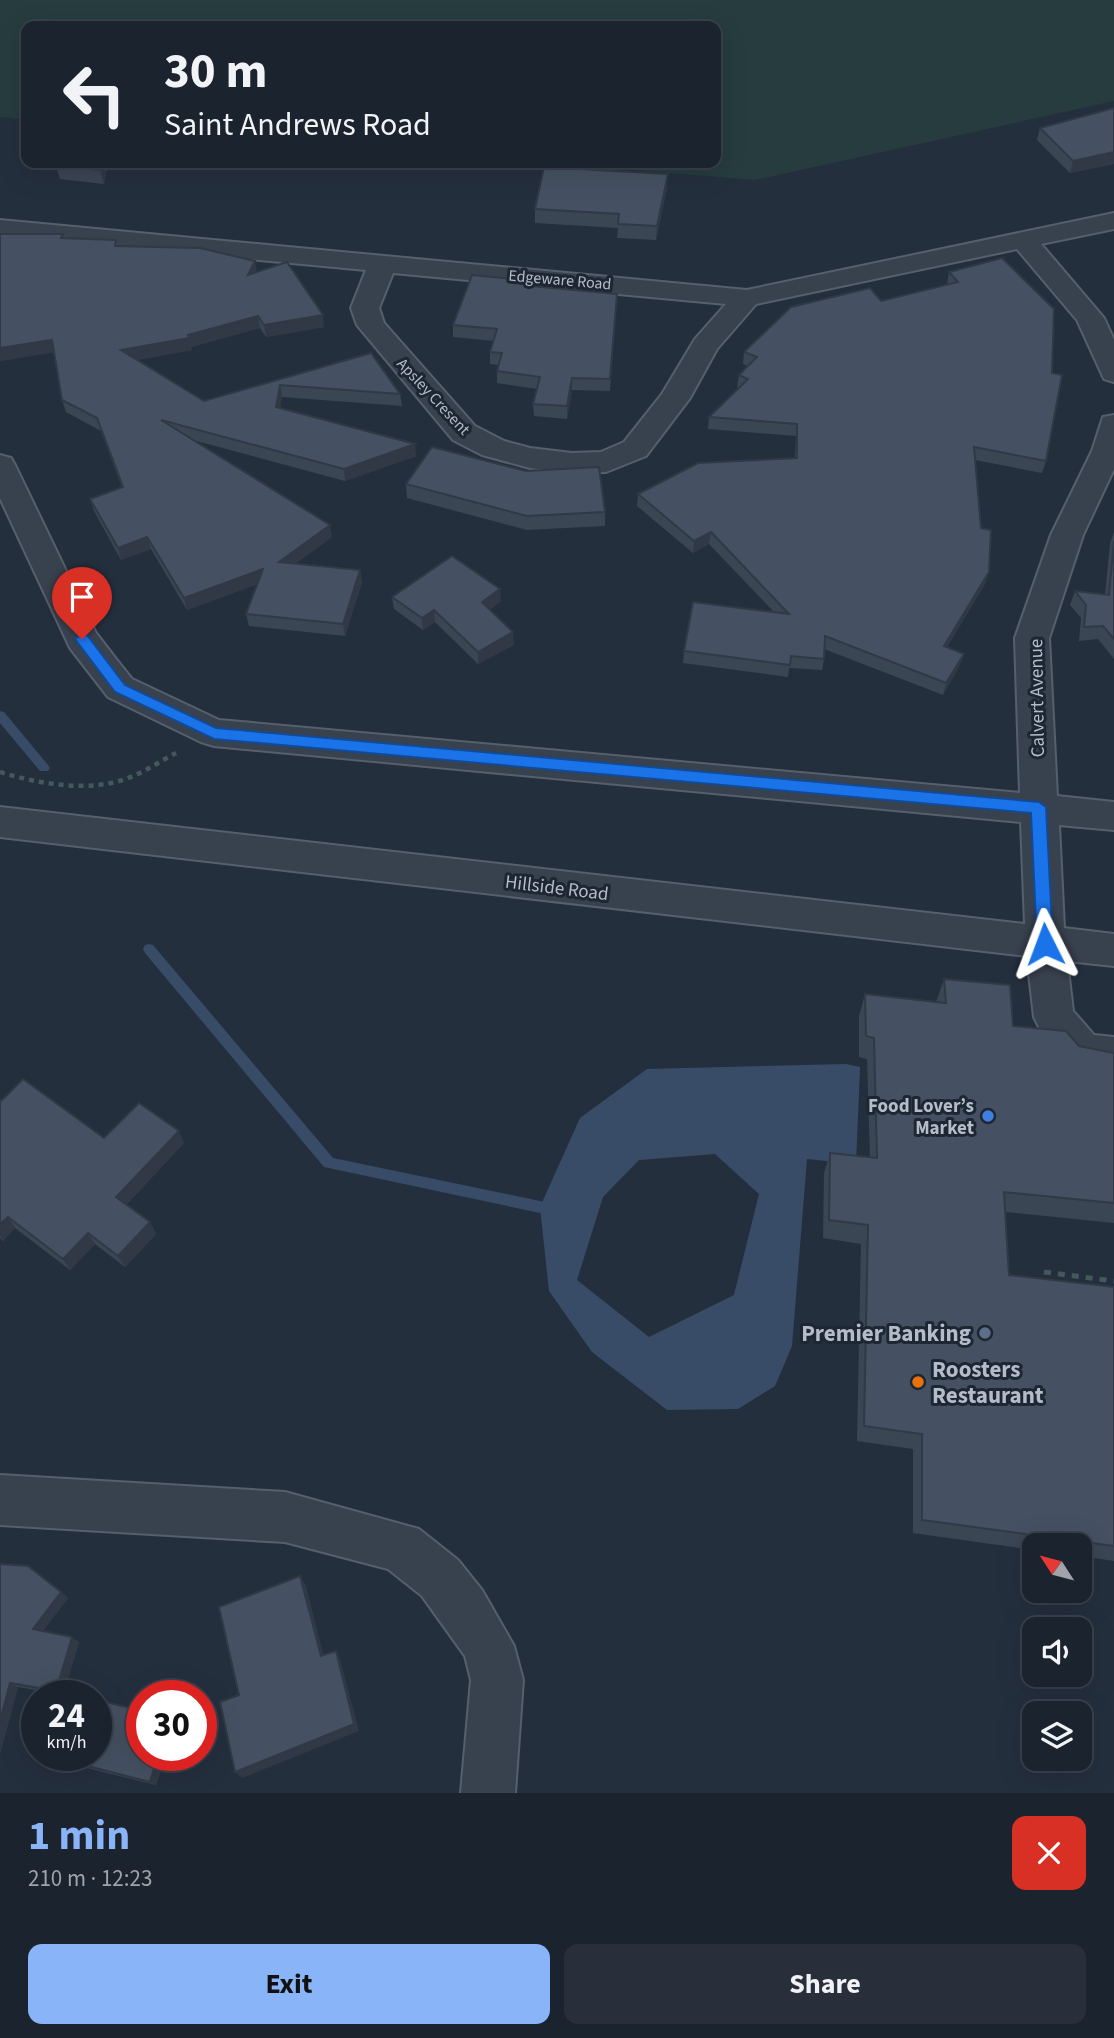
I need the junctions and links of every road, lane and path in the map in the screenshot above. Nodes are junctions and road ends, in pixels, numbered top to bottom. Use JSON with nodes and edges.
{"nodes":[{"id":1,"x":1114,"y":221,"type":"edge"},
{"id":2,"x":0,"y":228,"type":"edge"},
{"id":3,"x":1025,"y":242,"type":"junction"},
{"id":4,"x":383,"y":263,"type":"junction"},
{"id":5,"x":747,"y":298,"type":"junction"},
{"id":6,"x":1114,"y":373,"type":"edge"},
{"id":7,"x":1114,"y":424,"type":"edge"},
{"id":8,"x":0,"y":465,"type":"edge"},
{"id":9,"x":214,"y":733,"type":"junction"},
{"id":10,"x":0,"y":772,"type":"edge"},
{"id":11,"x":1039,"y":807,"type":"junction"},
{"id":12,"x":1114,"y":816,"type":"edge"},
{"id":13,"x":0,"y":822,"type":"edge"},
{"id":14,"x":1045,"y":944,"type":"junction"},
{"id":15,"x":1114,"y":950,"type":"edge"},
{"id":16,"x":1114,"y":1055,"type":"edge"},
{"id":17,"x":1044,"y":1272,"type":"dead end"},
{"id":18,"x":1114,"y":1281,"type":"edge"},
{"id":19,"x":0,"y":1500,"type":"edge"},
{"id":20,"x":488,"y":1793,"type":"edge"}],
"edges":[{"from":1,"to":3,"type":"street","name":"Edgeware Road"},
{"from":2,"to":4,"type":"street","name":"Edgeware Road"},
{"from":3,"to":5,"type":"street","name":"Edgeware Road"},
{"from":3,"to":6,"type":"street"},
{"from":4,"to":5,"type":"street","name":"Edgeware Road"},
{"from":4,"to":5,"type":"street","name":"Apsley Cresent"},
{"from":7,"to":11,"type":"street","name":"Calvert Avenue"},
{"from":8,"to":9,"type":"street"},
{"from":9,"to":10,"type":"path"},
{"from":9,"to":11,"type":"street"},
{"from":11,"to":12,"type":"street"},
{"from":11,"to":14,"type":"street","name":"Calvert Avenue"},
{"from":13,"to":14,"type":"street","name":"Hillside Road"},
{"from":14,"to":15,"type":"street","name":"Hillside Road"},
{"from":14,"to":16,"type":"street","name":"Calvert Avenue"},
{"from":17,"to":18,"type":"path"},
{"from":19,"to":20,"type":"street"}]}
